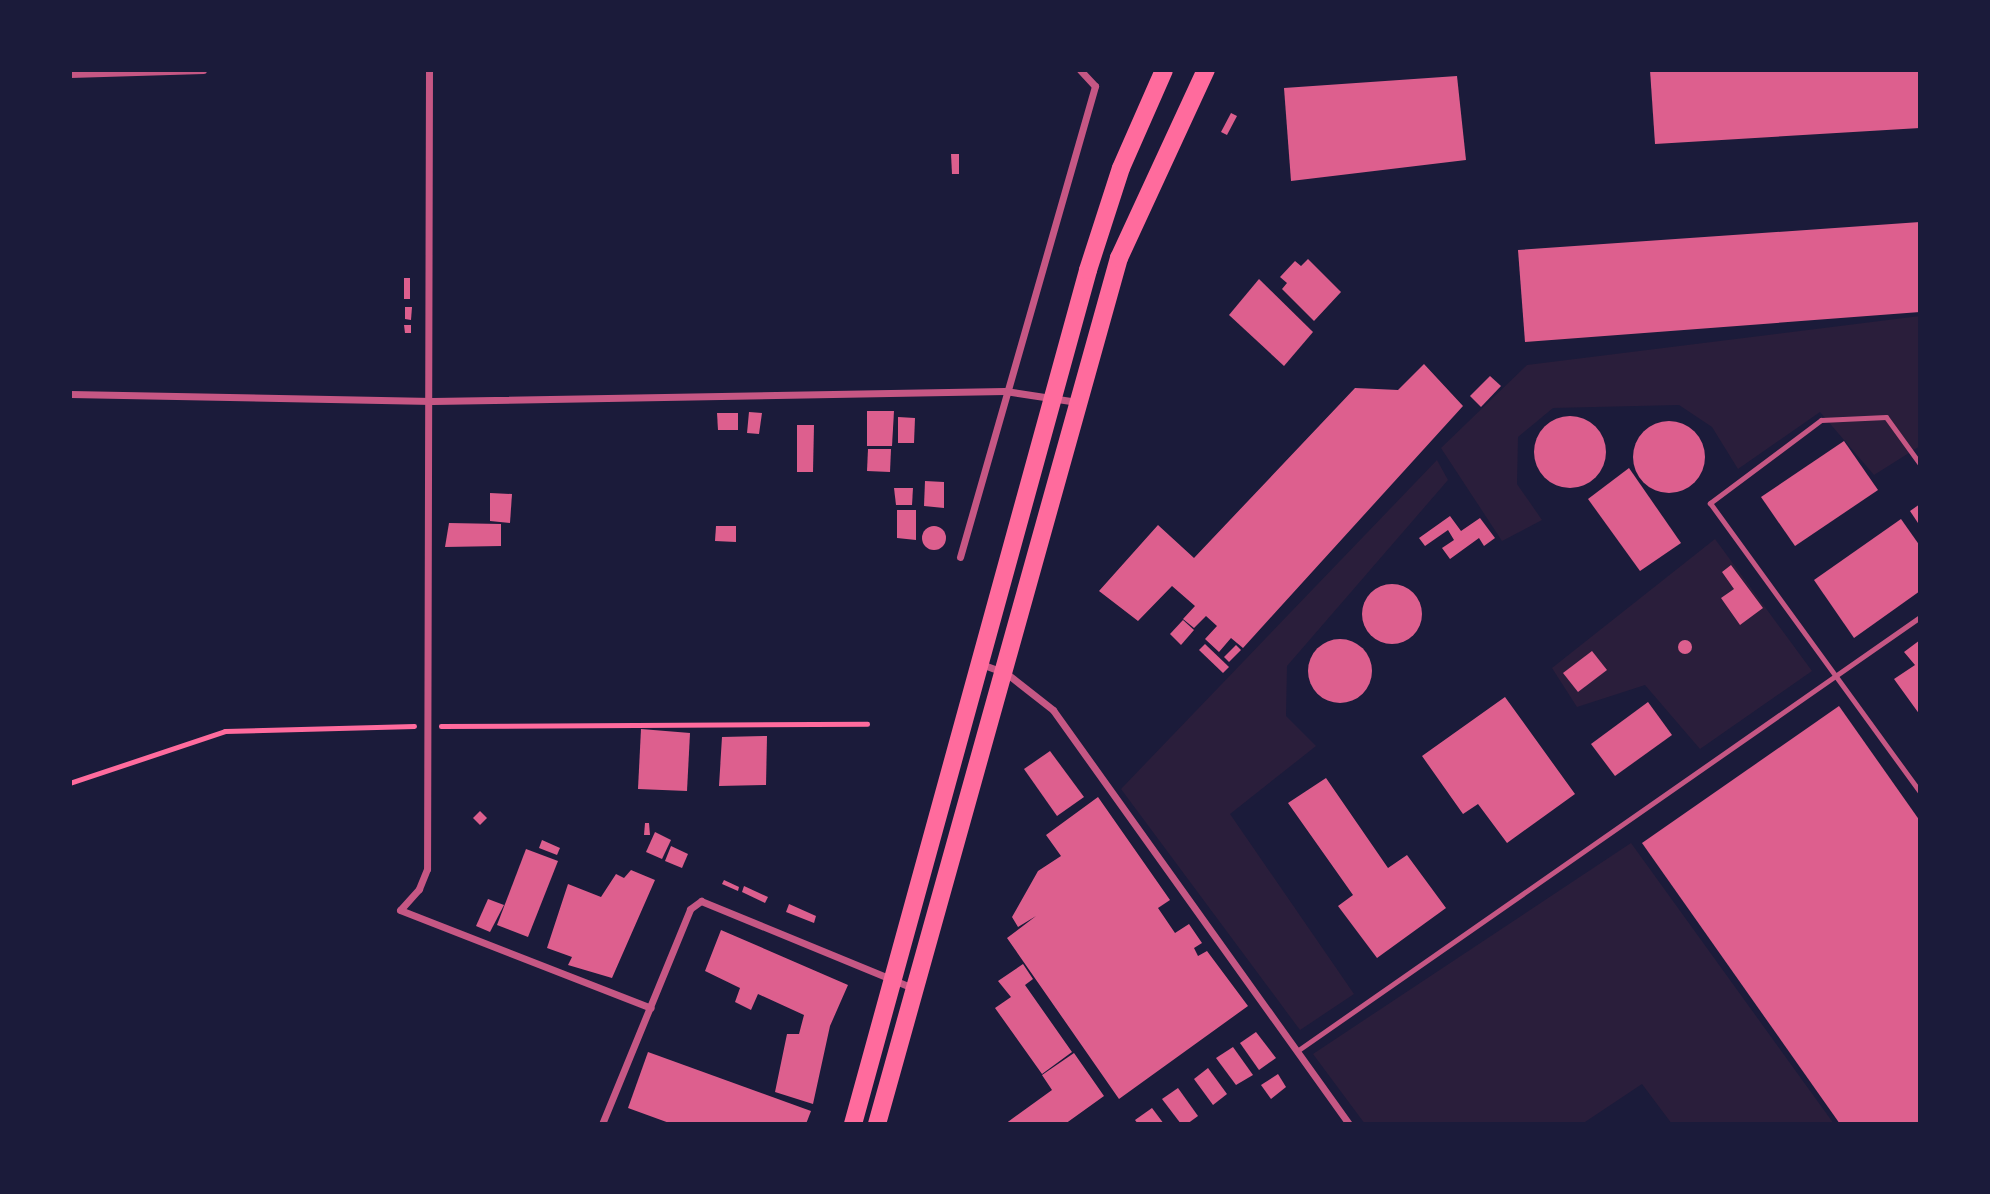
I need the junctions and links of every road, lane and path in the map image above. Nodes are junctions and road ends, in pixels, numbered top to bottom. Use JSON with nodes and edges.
{"nodes":[{"id":1,"x":203,"y":70,"type":"edge"},
{"id":2,"x":429,"y":70,"type":"edge"},
{"id":3,"x":1080,"y":70,"type":"edge"},
{"id":4,"x":1164,"y":70,"type":"edge"},
{"id":5,"x":1206,"y":70,"type":"edge"},
{"id":6,"x":70,"y":74,"type":"edge"},
{"id":7,"x":1005,"y":391,"type":"junction"},
{"id":8,"x":70,"y":394,"type":"edge"},
{"id":9,"x":1051,"y":398,"type":"junction"},
{"id":10,"x":432,"y":401,"type":"junction"},
{"id":11,"x":1077,"y":402,"type":"junction"},
{"id":12,"x":1920,"y":464,"type":"edge"},
{"id":13,"x":960,"y":557,"type":"dead end"},
{"id":14,"x":1920,"y":617,"type":"edge"},
{"id":15,"x":981,"y":664,"type":"junction"},
{"id":16,"x":1006,"y":673,"type":"junction"},
{"id":17,"x":1834,"y":674,"type":"junction"},
{"id":18,"x":867,"y":724,"type":"dead end"},
{"id":19,"x":428,"y":726,"type":"junction"},
{"id":20,"x":70,"y":782,"type":"edge"},
{"id":21,"x":1920,"y":792,"type":"edge"},
{"id":22,"x":891,"y":982,"type":"junction"},
{"id":23,"x":915,"y":989,"type":"junction"},
{"id":24,"x":651,"y":1008,"type":"junction"},
{"id":25,"x":1297,"y":1051,"type":"junction"},
{"id":26,"x":602,"y":1124,"type":"edge"},
{"id":27,"x":853,"y":1124,"type":"edge"},
{"id":28,"x":877,"y":1124,"type":"edge"},
{"id":29,"x":1349,"y":1124,"type":"edge"}],
"edges":[{"from":1,"to":6,"type":"street"},
{"from":2,"to":10,"type":"street"},
{"from":3,"to":7,"type":"street"},
{"from":4,"to":9,"type":"main road"},
{"from":5,"to":11,"type":"main road"},
{"from":7,"to":9,"type":"street"},
{"from":7,"to":10,"type":"street"},
{"from":7,"to":13,"type":"street"},
{"from":8,"to":10,"type":"street"},
{"from":9,"to":11,"type":"street"},
{"from":9,"to":15,"type":"main road"},
{"from":10,"to":19,"type":"street"},
{"from":11,"to":16,"type":"main road"},
{"from":12,"to":17,"type":"lane"},
{"from":14,"to":17,"type":"lane"},
{"from":15,"to":16,"type":"street"},
{"from":15,"to":22,"type":"main road"},
{"from":16,"to":23,"type":"main road"},
{"from":16,"to":25,"type":"street"},
{"from":17,"to":21,"type":"lane"},
{"from":17,"to":25,"type":"lane"},
{"from":18,"to":19,"type":"path"},
{"from":19,"to":20,"type":"path"},
{"from":19,"to":24,"type":"street"},
{"from":22,"to":23,"type":"street"},
{"from":22,"to":24,"type":"street"},
{"from":22,"to":27,"type":"main road"},
{"from":23,"to":28,"type":"main road"},
{"from":24,"to":26,"type":"street"},
{"from":25,"to":29,"type":"street"}]}
